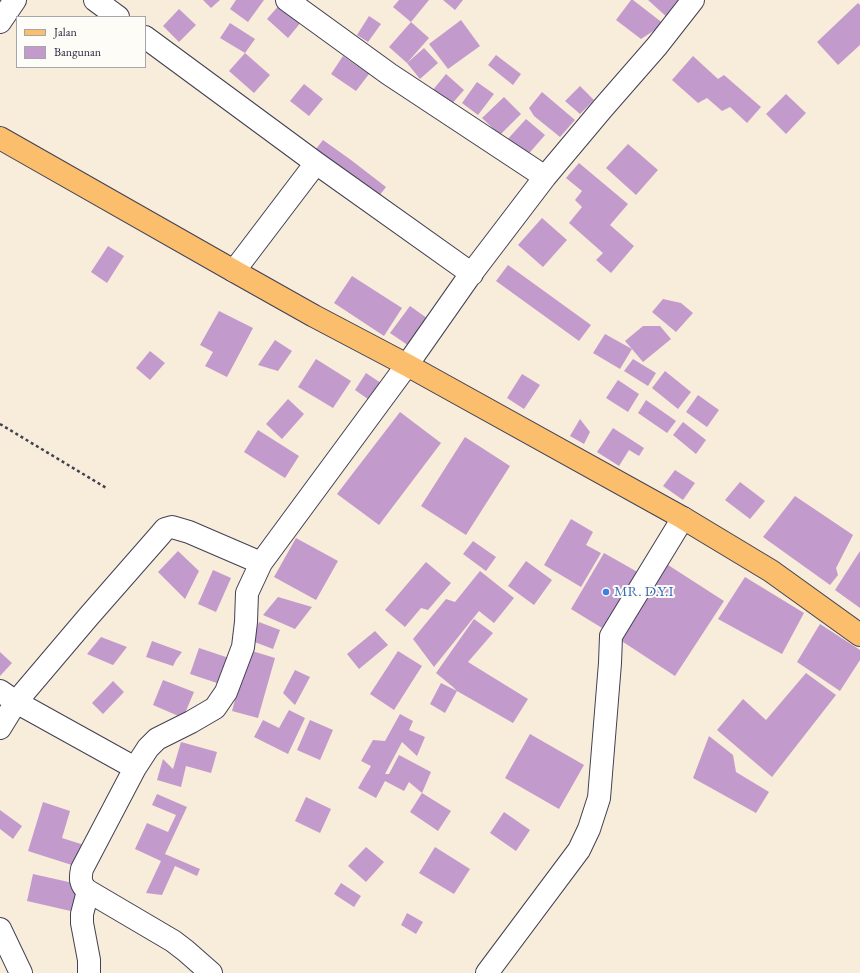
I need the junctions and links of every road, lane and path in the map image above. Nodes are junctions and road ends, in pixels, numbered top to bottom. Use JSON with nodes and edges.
{"nodes":[{"id":1,"x":16,"y":0,"type":"edge"},
{"id":2,"x":95,"y":0,"type":"edge"},
{"id":3,"x":288,"y":0,"type":"edge"},
{"id":4,"x":693,"y":0,"type":"edge"},
{"id":5,"x":117,"y":16,"type":"edge"},
{"id":6,"x":0,"y":22,"type":"edge"},
{"id":7,"x":146,"y":38,"type":"edge"},
{"id":8,"x":0,"y":138,"type":"edge"},
{"id":9,"x":316,"y":163,"type":"junction"},
{"id":10,"x":545,"y":177,"type":"junction"},
{"id":11,"x":234,"y":271,"type":"junction"},
{"id":12,"x":472,"y":274,"type":"junction"},
{"id":13,"x":407,"y":365,"type":"junction"},
{"id":14,"x":0,"y":424,"type":"edge"},
{"id":15,"x":108,"y":489,"type":"dead end"},
{"id":16,"x":683,"y":518,"type":"junction"},
{"id":17,"x":261,"y":563,"type":"junction"},
{"id":18,"x":860,"y":635,"type":"edge"},
{"id":19,"x":8,"y":696,"type":"edge"},
{"id":20,"x":0,"y":728,"type":"edge"},
{"id":21,"x":134,"y":768,"type":"junction"},
{"id":22,"x":88,"y":891,"type":"junction"},
{"id":23,"x":0,"y":929,"type":"edge"},
{"id":24,"x":21,"y":973,"type":"edge"},
{"id":25,"x":89,"y":973,"type":"edge"},
{"id":26,"x":211,"y":973,"type":"edge"},
{"id":27,"x":487,"y":973,"type":"edge"}],
"edges":[{"from":1,"to":6,"type":"street"},
{"from":2,"to":5,"type":"street"},
{"from":3,"to":10,"type":"street"},
{"from":4,"to":10,"type":"street"},
{"from":7,"to":9,"type":"street"},
{"from":8,"to":11,"type":"main road"},
{"from":9,"to":11,"type":"street"},
{"from":9,"to":12,"type":"street"},
{"from":10,"to":12,"type":"street"},
{"from":11,"to":13,"type":"main road"},
{"from":12,"to":13,"type":"street"},
{"from":13,"to":16,"type":"main road"},
{"from":13,"to":17,"type":"street"},
{"from":14,"to":15,"type":"path"},
{"from":16,"to":18,"type":"main road"},
{"from":16,"to":27,"type":"street"},
{"from":17,"to":19,"type":"street"},
{"from":17,"to":21,"type":"street"},
{"from":19,"to":20,"type":"street"},
{"from":19,"to":21,"type":"street"},
{"from":21,"to":22,"type":"street"},
{"from":22,"to":25,"type":"street"},
{"from":22,"to":26,"type":"street"},
{"from":23,"to":24,"type":"street"}]}
